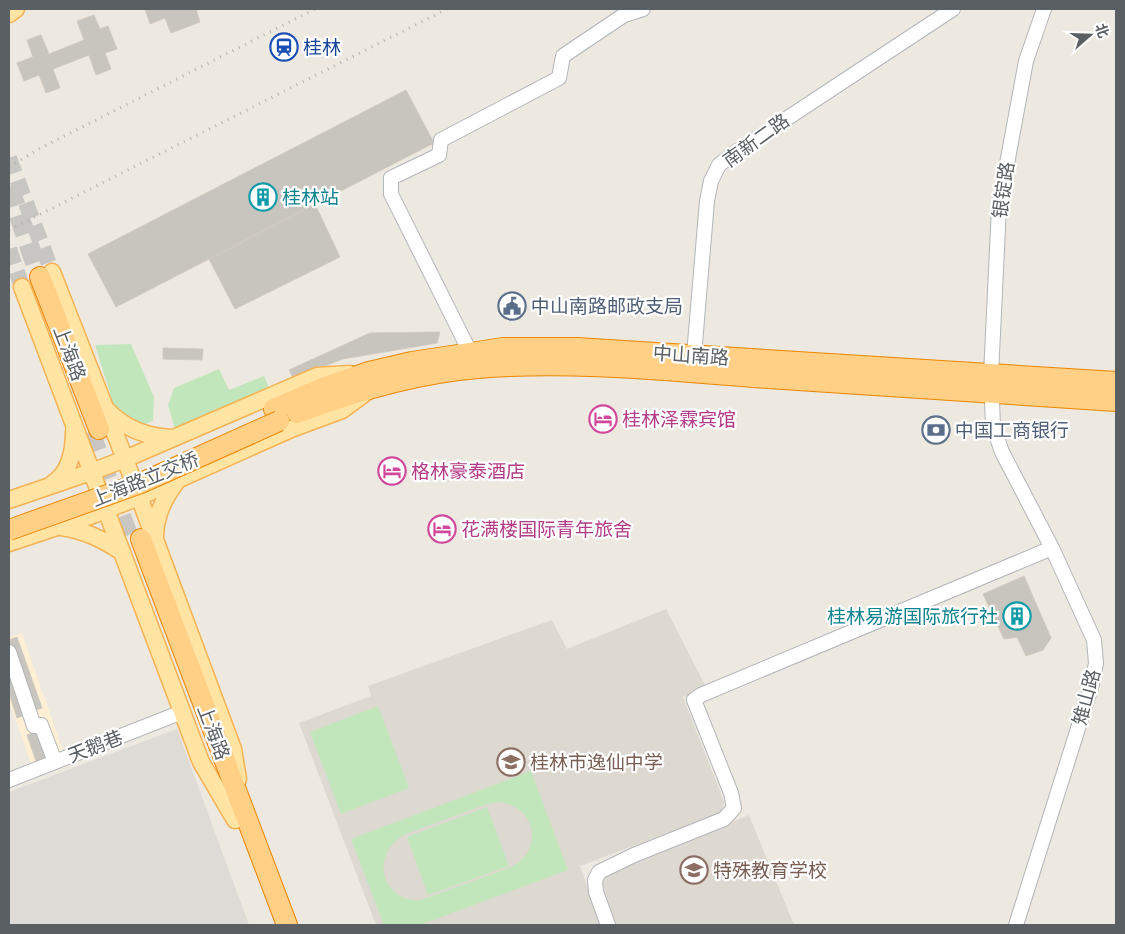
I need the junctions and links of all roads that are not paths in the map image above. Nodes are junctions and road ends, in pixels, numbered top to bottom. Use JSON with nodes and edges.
{"nodes":[{"id":1,"x":16,"y":9,"type":"edge"},
{"id":2,"x":643,"y":9,"type":"edge"},
{"id":3,"x":953,"y":9,"type":"edge"},
{"id":4,"x":1044,"y":9,"type":"edge"},
{"id":5,"x":9,"y":14,"type":"edge"},
{"id":6,"x":36,"y":279,"type":"joint"},
{"id":7,"x":470,"y":352,"type":"junction"},
{"id":8,"x":694,"y":356,"type":"junction"},
{"id":9,"x":371,"y":380,"type":"junction"},
{"id":10,"x":1116,"y":382,"type":"edge"},
{"id":11,"x":991,"y":384,"type":"junction"},
{"id":12,"x":1116,"y":400,"type":"edge"},
{"id":13,"x":105,"y":408,"type":"junction"},
{"id":14,"x":276,"y":415,"type":"junction"},
{"id":15,"x":88,"y":429,"type":"junction"},
{"id":16,"x":176,"y":438,"type":"junction"},
{"id":17,"x":125,"y":459,"type":"junction"},
{"id":18,"x":91,"y":472,"type":"junction"},
{"id":19,"x":177,"y":480,"type":"junction"},
{"id":20,"x":45,"y":488,"type":"junction"},
{"id":21,"x":139,"y":498,"type":"junction"},
{"id":22,"x":9,"y":500,"type":"edge"},
{"id":23,"x":106,"y":511,"type":"junction"},
{"id":24,"x":9,"y":517,"type":"edge"},
{"id":25,"x":59,"y":527,"type":"junction"},
{"id":26,"x":9,"y":530,"type":"edge"},
{"id":27,"x":9,"y":543,"type":"edge"},
{"id":28,"x":137,"y":543,"type":"junction"},
{"id":29,"x":1052,"y":548,"type":"junction"},
{"id":30,"x":9,"y":652,"type":"edge"},
{"id":31,"x":182,"y":712,"type":"junction"},
{"id":32,"x":55,"y":762,"type":"junction"},
{"id":33,"x":9,"y":780,"type":"edge"},
{"id":34,"x":240,"y":818,"type":"junction"},
{"id":35,"x":274,"y":925,"type":"edge"},
{"id":36,"x":287,"y":925,"type":"edge"},
{"id":37,"x":608,"y":925,"type":"edge"},
{"id":38,"x":1016,"y":925,"type":"edge"}],
"edges":[{"from":1,"to":5,"type":"main road"},
{"from":2,"to":7,"type":"street"},
{"from":3,"to":8,"type":"street","name":"南新二路"},
{"from":4,"to":11,"type":"street","name":"银锭路"},
{"from":6,"to":13,"type":"main road"},
{"from":6,"to":15,"type":"highway","name":"上海路"},
{"from":7,"to":8,"type":"highway","name":"中山南路"},
{"from":7,"to":9,"type":"highway","name":"中山南路"},
{"from":8,"to":11,"type":"highway","name":"中山南路"},
{"from":9,"to":11,"type":"highway","name":"中山南路"},
{"from":9,"to":14,"type":"highway","name":"中山南路"},
{"from":9,"to":16,"type":"main road"},
{"from":9,"to":19,"type":"main road"},
{"from":10,"to":11,"type":"highway","name":"中山南路"},
{"from":11,"to":12,"type":"highway","name":"中山南路"},
{"from":11,"to":29,"type":"street","name":"雉山路"},
{"from":13,"to":16,"type":"main road"},
{"from":13,"to":17,"type":"main road"},
{"from":14,"to":24,"type":"highway","name":"上海路立交桥"},
{"from":14,"to":26,"type":"highway","name":"上海路立交桥","bridge":true},
{"from":15,"to":18,"type":"main road"},
{"from":15,"to":20,"type":"main road"},
{"from":16,"to":17,"type":"main road"},
{"from":17,"to":18,"type":"main road"},
{"from":17,"to":21,"type":"main road"},
{"from":18,"to":20,"type":"main road"},
{"from":18,"to":23,"type":"main road"},
{"from":19,"to":21,"type":"main road"},
{"from":19,"to":28,"type":"main road"},
{"from":20,"to":22,"type":"main road"},
{"from":21,"to":23,"type":"main road"},
{"from":21,"to":28,"type":"main road"},
{"from":23,"to":25,"type":"main road"},
{"from":23,"to":28,"type":"main road"},
{"from":25,"to":27,"type":"main road"},
{"from":25,"to":28,"type":"main road"},
{"from":28,"to":31,"type":"main road"},
{"from":28,"to":34,"type":"highway","name":"上海路"},
{"from":29,"to":37,"type":"street"},
{"from":29,"to":38,"type":"street","name":"雉山路"},
{"from":30,"to":32,"type":"street"},
{"from":31,"to":32,"type":"street","name":"天鹅巷"},
{"from":31,"to":34,"type":"main road"},
{"from":32,"to":33,"type":"street","name":"天鹅巷"},
{"from":34,"to":35,"type":"highway","name":"上海路"},
{"from":34,"to":36,"type":"highway","name":"上海路"}]}
